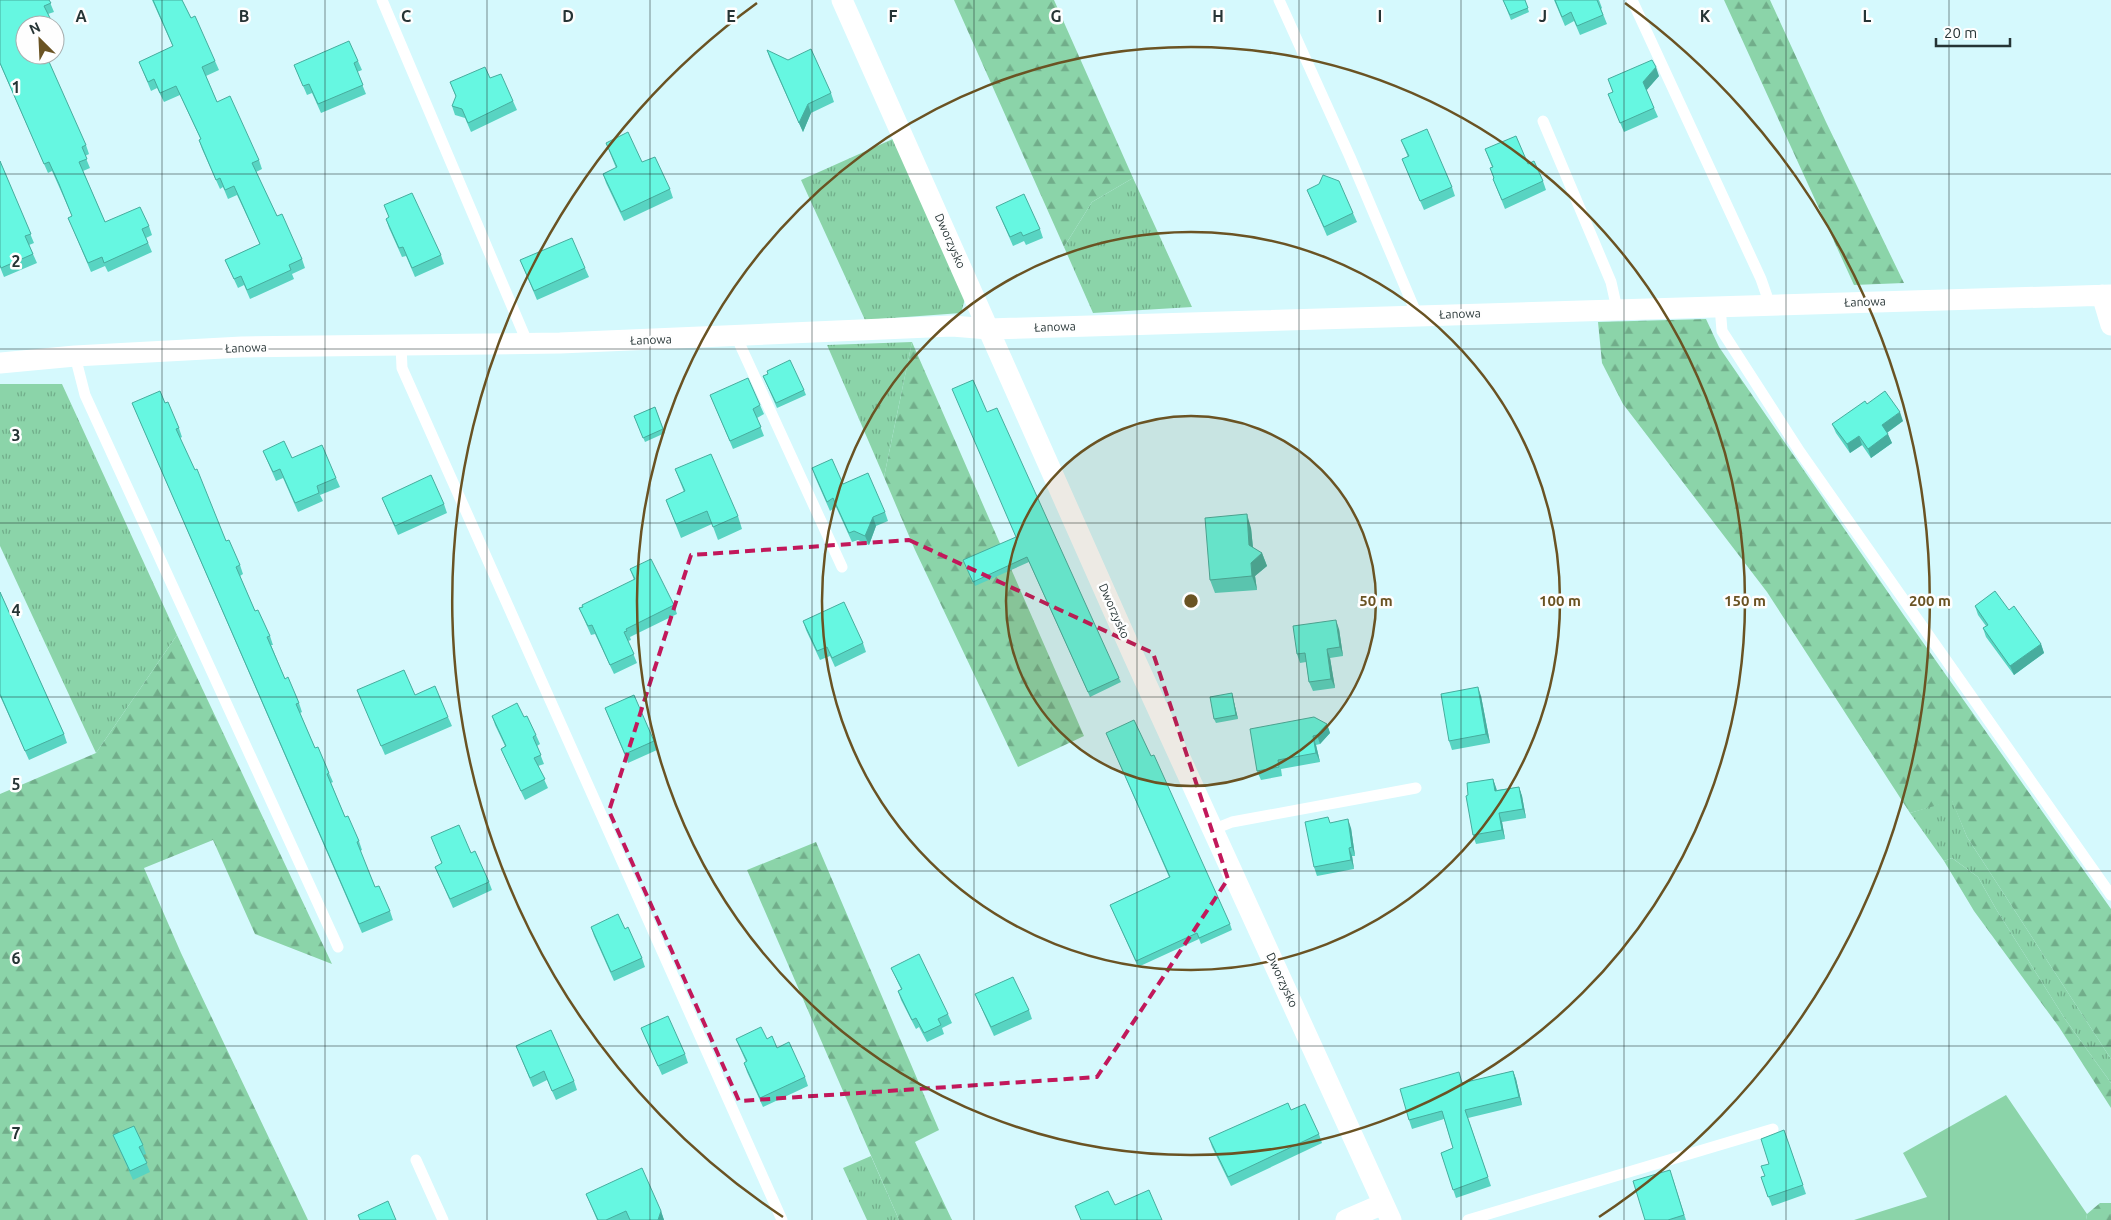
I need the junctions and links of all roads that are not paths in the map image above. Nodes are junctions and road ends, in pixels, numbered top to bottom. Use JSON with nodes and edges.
{"nodes":[{"id":1,"x":382,"y":0,"type":"edge"},
{"id":2,"x":842,"y":0,"type":"edge"},
{"id":3,"x":1279,"y":0,"type":"edge"},
{"id":4,"x":1632,"y":0,"type":"edge"},
{"id":5,"x":1543,"y":120,"type":"dead end"},
{"id":6,"x":2106,"y":295,"type":"edge"},
{"id":7,"x":1770,"y":305,"type":"junction"},
{"id":8,"x":1720,"y":306,"type":"junction"},
{"id":9,"x":1617,"y":309,"type":"junction"},
{"id":10,"x":1417,"y":315,"type":"junction"},
{"id":11,"x":2111,"y":325,"type":"edge"},
{"id":12,"x":989,"y":329,"type":"junction"},
{"id":13,"x":736,"y":336,"type":"junction"},
{"id":14,"x":528,"y":344,"type":"junction"},
{"id":15,"x":401,"y":345,"type":"junction"},
{"id":16,"x":75,"y":356,"type":"junction"},
{"id":17,"x":0,"y":363,"type":"edge"},
{"id":18,"x":842,"y":567,"type":"dead end"},
{"id":19,"x":1416,"y":788,"type":"dead end"},
{"id":20,"x":1212,"y":830,"type":"junction"},
{"id":21,"x":2111,"y":895,"type":"edge"},
{"id":22,"x":338,"y":947,"type":"dead end"},
{"id":23,"x":1773,"y":1129,"type":"dead end"},
{"id":24,"x":416,"y":1160,"type":"dead end"},
{"id":25,"x":1387,"y":1212,"type":"edge"},
{"id":26,"x":443,"y":1220,"type":"edge"},
{"id":27,"x":782,"y":1220,"type":"edge"},
{"id":28,"x":1346,"y":1220,"type":"edge"},
{"id":29,"x":1468,"y":1220,"type":"edge"}],
"edges":[{"from":1,"to":14,"type":"lane"},
{"from":2,"to":12,"type":"street","name":"Dworzysko"},
{"from":3,"to":10,"type":"lane"},
{"from":4,"to":7,"type":"lane"},
{"from":5,"to":9,"type":"lane"},
{"from":6,"to":7,"type":"street","name":"Łanowa"},
{"from":6,"to":11,"type":"street"},
{"from":7,"to":8,"type":"street","name":"Łanowa"},
{"from":8,"to":9,"type":"street","name":"Łanowa"},
{"from":8,"to":21,"type":"lane"},
{"from":9,"to":10,"type":"street","name":"Łanowa"},
{"from":10,"to":12,"type":"street","name":"Łanowa"},
{"from":12,"to":13,"type":"street","name":"Łanowa"},
{"from":12,"to":20,"type":"street","name":"Dworzysko"},
{"from":13,"to":14,"type":"street","name":"Łanowa"},
{"from":13,"to":18,"type":"lane"},
{"from":14,"to":15,"type":"street","name":"Łanowa"},
{"from":15,"to":16,"type":"street","name":"Łanowa"},
{"from":15,"to":27,"type":"lane"},
{"from":16,"to":17,"type":"street","name":"Łanowa"},
{"from":16,"to":22,"type":"lane"},
{"from":19,"to":20,"type":"lane"},
{"from":20,"to":25,"type":"street","name":"Dworzysko"},
{"from":23,"to":29,"type":"lane"},
{"from":24,"to":26,"type":"lane"},
{"from":25,"to":28,"type":"street"}]}
